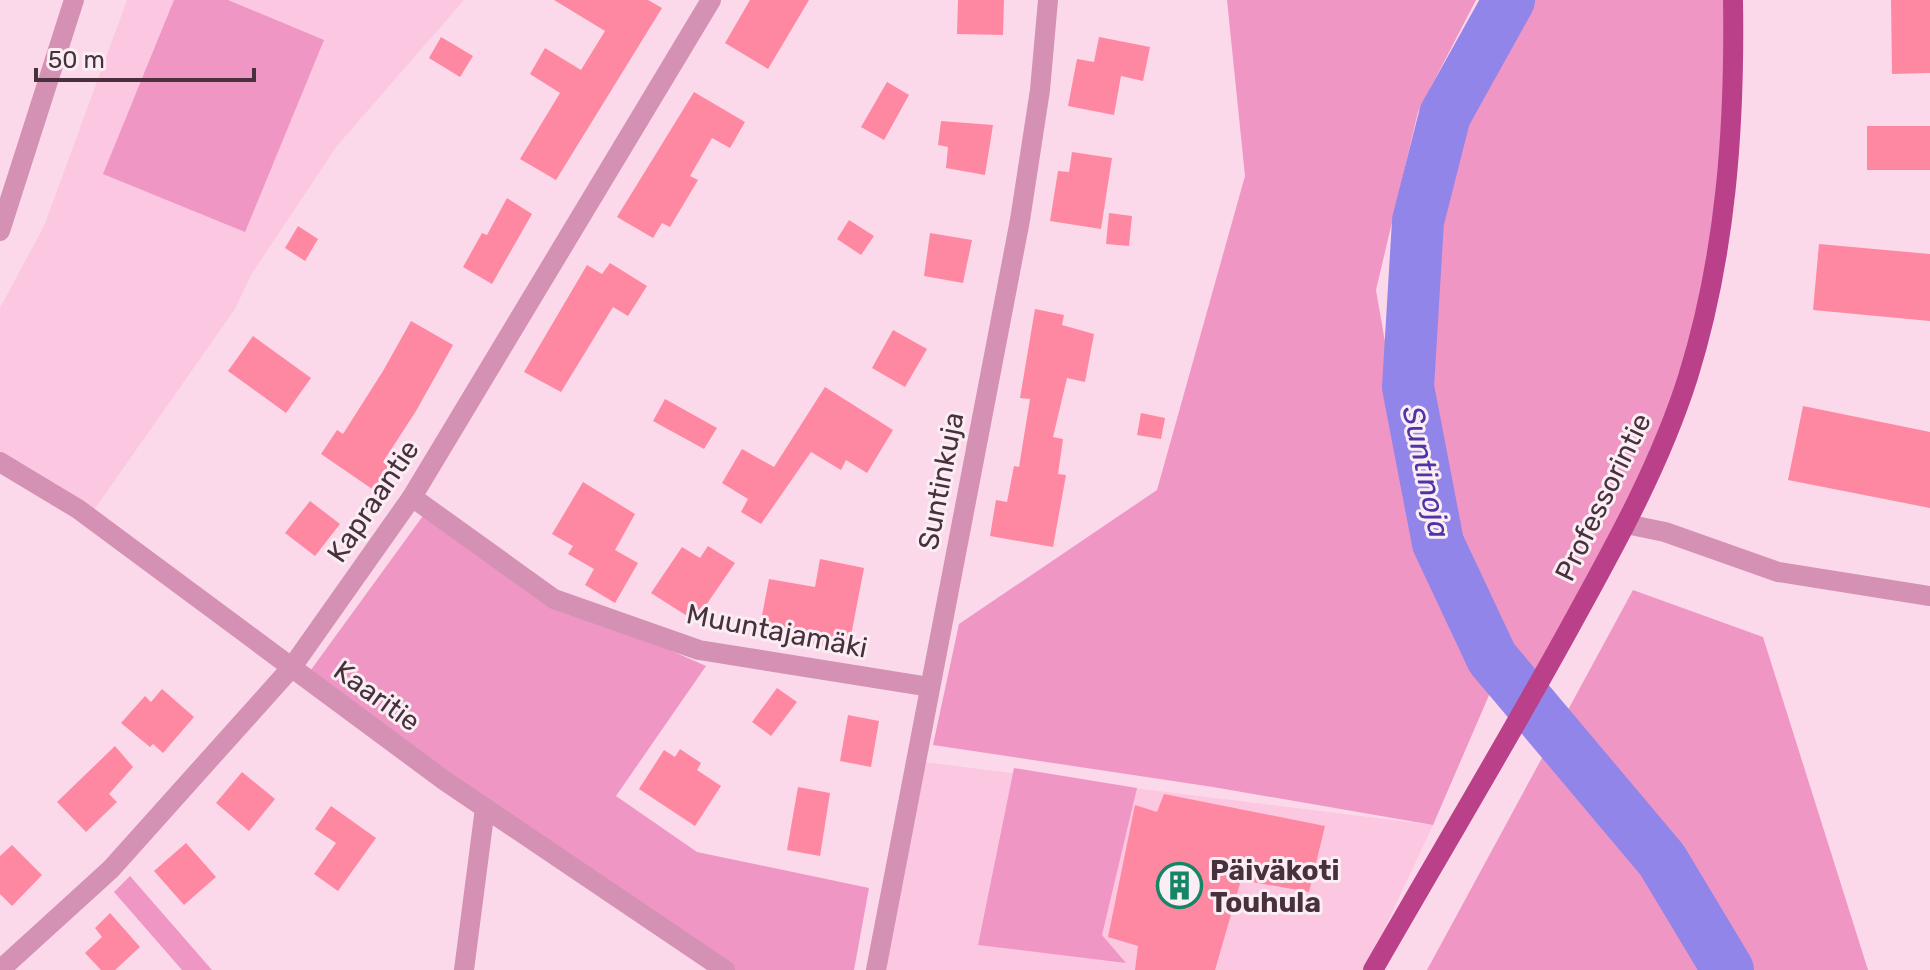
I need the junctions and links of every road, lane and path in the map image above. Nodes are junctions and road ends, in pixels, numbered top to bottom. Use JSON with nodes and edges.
{"nodes":[{"id":1,"x":74,"y":0,"type":"edge"},
{"id":2,"x":711,"y":0,"type":"edge"},
{"id":3,"x":1048,"y":0,"type":"edge"},
{"id":4,"x":1733,"y":0,"type":"edge"},
{"id":5,"x":0,"y":231,"type":"edge"},
{"id":6,"x":0,"y":462,"type":"edge"},
{"id":7,"x":412,"y":497,"type":"junction"},
{"id":8,"x":1626,"y":524,"type":"junction"},
{"id":9,"x":1930,"y":596,"type":"edge"},
{"id":10,"x":292,"y":667,"type":"junction"},
{"id":11,"x":930,"y":687,"type":"junction"},
{"id":12,"x":485,"y":808,"type":"junction"},
{"id":13,"x":0,"y":970,"type":"edge"},
{"id":14,"x":464,"y":970,"type":"edge"},
{"id":15,"x":725,"y":970,"type":"edge"},
{"id":16,"x":876,"y":970,"type":"edge"},
{"id":17,"x":1373,"y":970,"type":"edge"}],
"edges":[{"from":1,"to":5,"type":"street"},
{"from":2,"to":7,"type":"street","name":"Kapraantie"},
{"from":3,"to":11,"type":"street","name":"Suntinkuja"},
{"from":4,"to":8,"type":"main road","name":"Professorintie"},
{"from":6,"to":10,"type":"street","name":"Kaaritie"},
{"from":7,"to":10,"type":"street","name":"Kapraantie"},
{"from":7,"to":11,"type":"street","name":"Muuntajamäki"},
{"from":8,"to":9,"type":"street"},
{"from":8,"to":17,"type":"main road","name":"Professorintie"},
{"from":10,"to":12,"type":"street","name":"Kaaritie"},
{"from":10,"to":13,"type":"street","name":"Kapraantie"},
{"from":11,"to":16,"type":"street","name":"Suntinkuja"},
{"from":12,"to":14,"type":"street"},
{"from":12,"to":15,"type":"street","name":"Kaaritie"}]}
